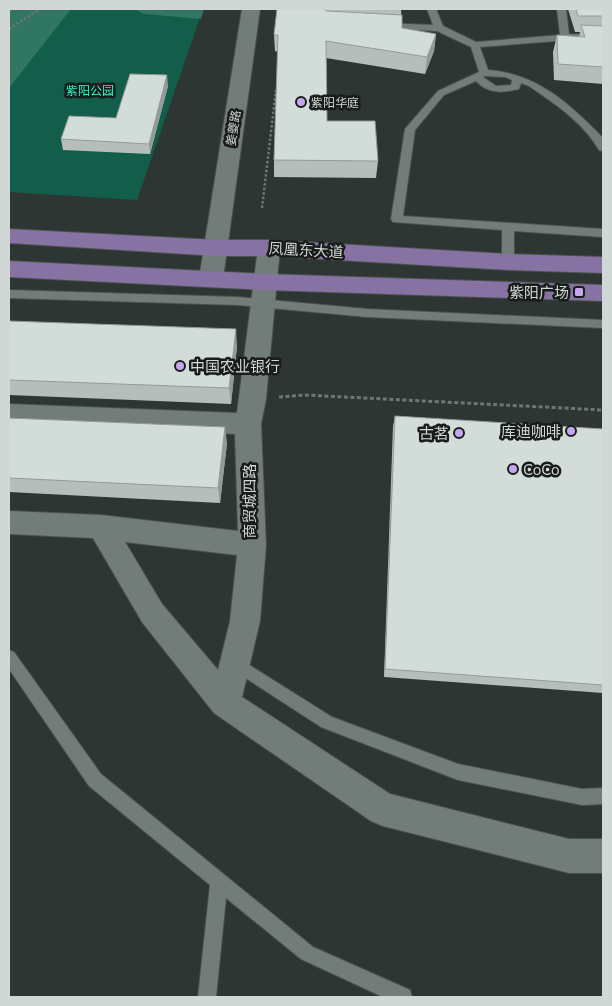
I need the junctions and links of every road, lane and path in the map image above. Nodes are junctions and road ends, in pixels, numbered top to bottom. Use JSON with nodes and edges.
{"nodes":[{"id":1,"x":40,"y":9,"type":"edge"},
{"id":2,"x":252,"y":9,"type":"edge"},
{"id":3,"x":432,"y":9,"type":"edge"},
{"id":4,"x":561,"y":9,"type":"edge"},
{"id":5,"x":374,"y":25,"type":"edge"},
{"id":6,"x":439,"y":28,"type":"junction"},
{"id":7,"x":9,"y":29,"type":"edge"},
{"id":8,"x":565,"y":38,"type":"junction"},
{"id":9,"x":603,"y":38,"type":"edge"},
{"id":10,"x":475,"y":45,"type":"junction"},
{"id":11,"x":480,"y":75,"type":"junction"},
{"id":12,"x":517,"y":78,"type":"junction"},
{"id":13,"x":277,"y":85,"type":"edge"},
{"id":14,"x":603,"y":148,"type":"edge"},
{"id":15,"x":262,"y":208,"type":"dead end"},
{"id":16,"x":508,"y":226,"type":"junction"},
{"id":17,"x":603,"y":233,"type":"edge"},
{"id":18,"x":9,"y":236,"type":"edge"},
{"id":19,"x":217,"y":248,"type":"junction"},
{"id":20,"x":269,"y":248,"type":"junction"},
{"id":21,"x":508,"y":262,"type":"junction"},
{"id":22,"x":603,"y":265,"type":"edge"},
{"id":23,"x":9,"y":269,"type":"edge"},
{"id":24,"x":211,"y":279,"type":"junction"},
{"id":25,"x":264,"y":293,"type":"junction"},
{"id":26,"x":603,"y":293,"type":"edge"},
{"id":27,"x":9,"y":294,"type":"edge"},
{"id":28,"x":603,"y":324,"type":"edge"},
{"id":29,"x":603,"y":410,"type":"edge"},
{"id":30,"x":250,"y":412,"type":"junction"},
{"id":31,"x":9,"y":414,"type":"edge"},
{"id":32,"x":9,"y":523,"type":"edge"},
{"id":33,"x":100,"y":527,"type":"junction"},
{"id":34,"x":252,"y":545,"type":"junction"},
{"id":35,"x":9,"y":657,"type":"edge"},
{"id":36,"x":234,"y":663,"type":"junction"},
{"id":37,"x":225,"y":703,"type":"junction"},
{"id":38,"x":603,"y":796,"type":"edge"},
{"id":39,"x":603,"y":856,"type":"edge"},
{"id":40,"x":219,"y":881,"type":"junction"},
{"id":41,"x":207,"y":997,"type":"edge"},
{"id":42,"x":403,"y":997,"type":"edge"}],
"edges":[{"from":1,"to":7,"type":"path"},
{"from":2,"to":19,"type":"street","name":"姜夔路"},
{"from":3,"to":6,"type":"lane"},
{"from":4,"to":8,"type":"lane"},
{"from":5,"to":6,"type":"lane"},
{"from":6,"to":10,"type":"lane"},
{"from":8,"to":9,"type":"lane"},
{"from":8,"to":10,"type":"lane"},
{"from":10,"to":11,"type":"lane"},
{"from":11,"to":12,"type":"lane"},
{"from":11,"to":12,"type":"lane"},
{"from":11,"to":16,"type":"lane"},
{"from":12,"to":14,"type":"lane"},
{"from":13,"to":15,"type":"path"},
{"from":16,"to":17,"type":"lane"},
{"from":16,"to":21,"type":"lane"},
{"from":18,"to":19,"type":"main road","name":"凤凰东大道"},
{"from":19,"to":20,"type":"main road","name":"凤凰东大道"},
{"from":19,"to":24,"type":"street","name":"姜夔路"},
{"from":20,"to":21,"type":"main road","name":"凤凰东大道"},
{"from":20,"to":25,"type":"street","name":"商贸城四路"},
{"from":21,"to":22,"type":"main road","name":"凤凰东大道"},
{"from":23,"to":24,"type":"main road"},
{"from":24,"to":25,"type":"main road"},
{"from":25,"to":26,"type":"main road"},
{"from":25,"to":27,"type":"lane"},
{"from":25,"to":28,"type":"lane"},
{"from":25,"to":30,"type":"street","name":"商贸城四路"},
{"from":29,"to":30,"type":"path"},
{"from":30,"to":31,"type":"street"},
{"from":30,"to":34,"type":"street","name":"商贸城四路"},
{"from":32,"to":33,"type":"street","name":"商贸城四路"},
{"from":33,"to":34,"type":"street","name":"商贸城四路"},
{"from":33,"to":37,"type":"street"},
{"from":34,"to":36,"type":"street"},
{"from":35,"to":40,"type":"lane"},
{"from":36,"to":37,"type":"street"},
{"from":36,"to":38,"type":"lane"},
{"from":37,"to":39,"type":"street"},
{"from":40,"to":41,"type":"lane"},
{"from":40,"to":42,"type":"lane"}]}
